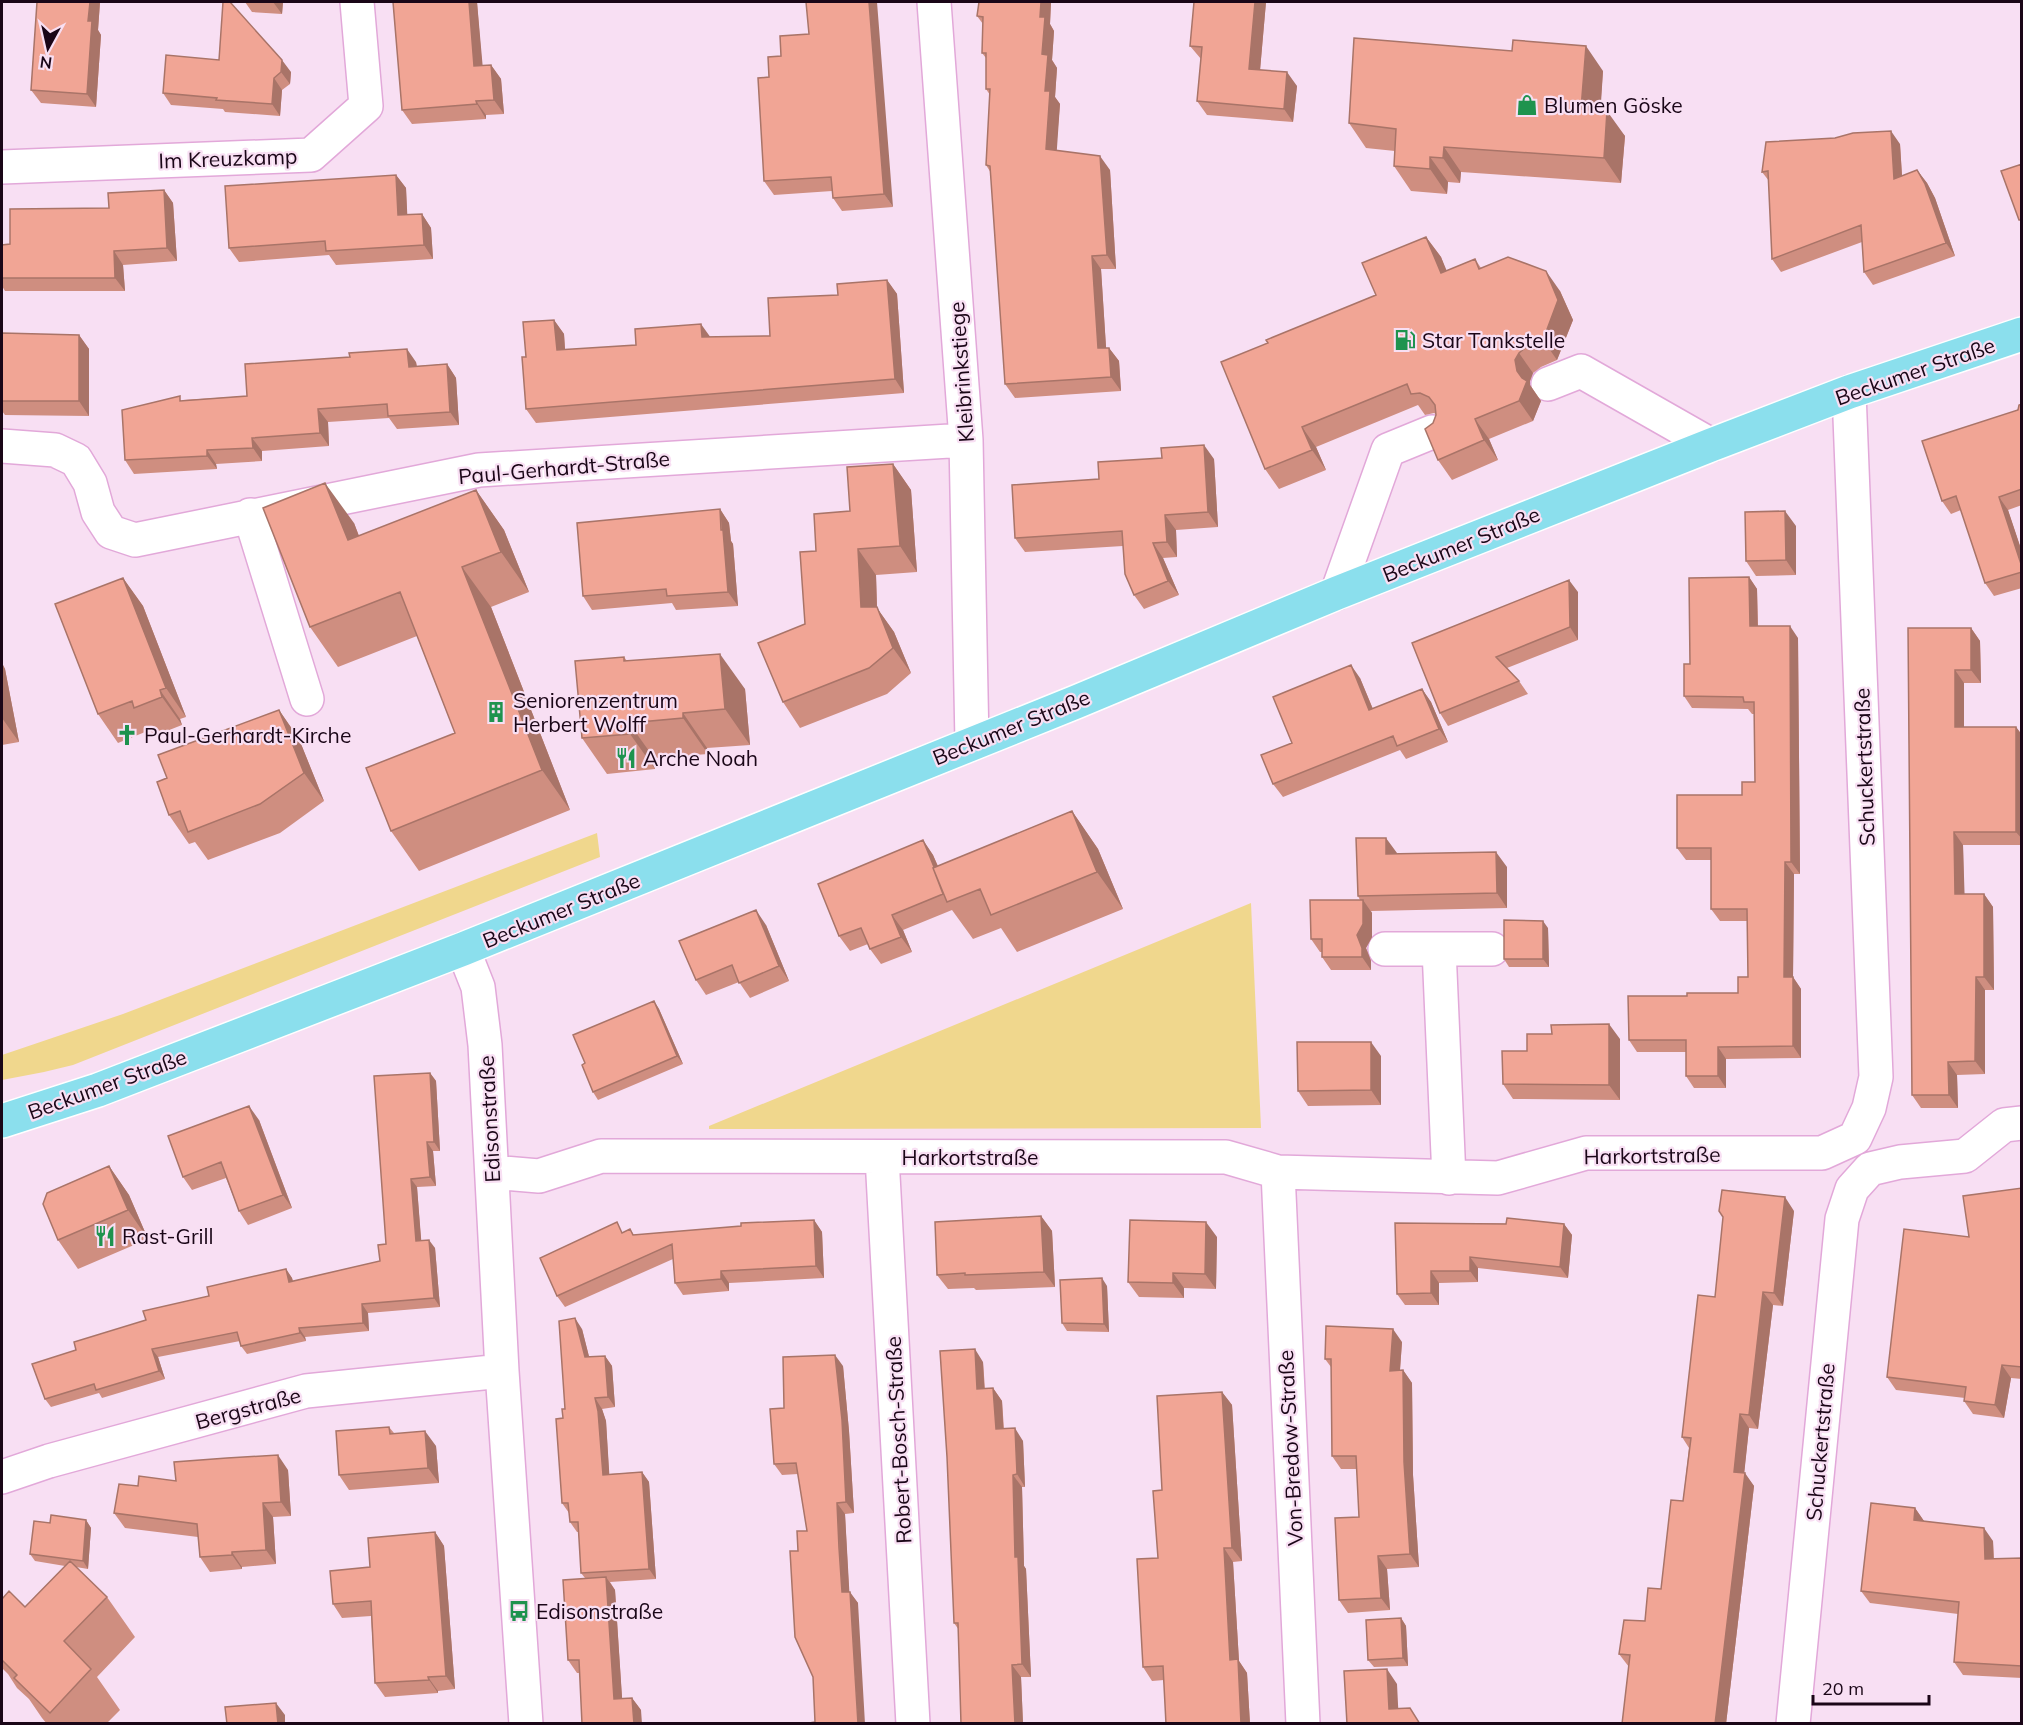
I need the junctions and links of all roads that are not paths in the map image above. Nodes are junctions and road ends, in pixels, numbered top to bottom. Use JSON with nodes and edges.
{"nodes":[{"id":1,"x":357,"y":2,"type":"edge"},
{"id":2,"x":934,"y":2,"type":"edge"},
{"id":3,"x":2,"y":167,"type":"edge"},
{"id":4,"x":2022,"y":334,"type":"edge"},
{"id":5,"x":1548,"y":384,"type":"dead end"},
{"id":6,"x":1849,"y":392,"type":"junction"},
{"id":7,"x":1432,"y":432,"type":"edge"},
{"id":8,"x":966,"y":440,"type":"junction"},
{"id":9,"x":1711,"y":445,"type":"junction"},
{"id":10,"x":2,"y":446,"type":"edge"},
{"id":11,"x":249,"y":515,"type":"junction"},
{"id":12,"x":1337,"y":593,"type":"junction"},
{"id":13,"x":307,"y":699,"type":"dead end"},
{"id":14,"x":972,"y":743,"type":"junction"},
{"id":15,"x":463,"y":949,"type":"junction"},
{"id":16,"x":1385,"y":949,"type":"dead end"},
{"id":17,"x":1439,"y":949,"type":"junction"},
{"id":18,"x":1491,"y":949,"type":"dead end"},
{"id":19,"x":2,"y":1121,"type":"edge"},
{"id":20,"x":2022,"y":1123,"type":"edge"},
{"id":21,"x":1855,"y":1138,"type":"joint"},
{"id":22,"x":882,"y":1157,"type":"junction"},
{"id":23,"x":492,"y":1172,"type":"junction"},
{"id":24,"x":1278,"y":1172,"type":"junction"},
{"id":25,"x":1449,"y":1178,"type":"junction"},
{"id":26,"x":502,"y":1371,"type":"junction"},
{"id":27,"x":2,"y":1477,"type":"edge"},
{"id":28,"x":526,"y":1724,"type":"edge"},
{"id":29,"x":913,"y":1724,"type":"edge"},
{"id":30,"x":1303,"y":1724,"type":"edge"},
{"id":31,"x":1793,"y":1724,"type":"edge"}],
"edges":[{"from":1,"to":3,"type":"street","name":"Im Kreuzkamp"},
{"from":2,"to":8,"type":"street","name":"Kleibrinkstiege"},
{"from":4,"to":6,"type":"main road","name":"Beckumer Straße"},
{"from":5,"to":9,"type":"street"},
{"from":6,"to":9,"type":"main road","name":"Beckumer Straße"},
{"from":6,"to":21,"type":"street","name":"Schuckertstraße"},
{"from":7,"to":12,"type":"street"},
{"from":8,"to":11,"type":"street","name":"Paul-Gerhardt-Straße"},
{"from":8,"to":14,"type":"street","name":"Kleibrinkstiege"},
{"from":9,"to":12,"type":"main road","name":"Beckumer Straße"},
{"from":10,"to":11,"type":"street","name":"Paul-Gerhardt-Straße"},
{"from":11,"to":13,"type":"street"},
{"from":12,"to":14,"type":"main road","name":"Beckumer Straße"},
{"from":14,"to":15,"type":"main road","name":"Beckumer Straße"},
{"from":15,"to":19,"type":"main road","name":"Beckumer Straße"},
{"from":15,"to":23,"type":"street","name":"Edisonstraße"},
{"from":16,"to":17,"type":"street"},
{"from":17,"to":18,"type":"street"},
{"from":17,"to":25,"type":"street"},
{"from":20,"to":31,"type":"street","name":"Schuckertstraße"},
{"from":21,"to":25,"type":"street","name":"Harkortstraße"},
{"from":22,"to":23,"type":"street","name":"Harkortstraße"},
{"from":22,"to":24,"type":"street","name":"Harkortstraße"},
{"from":22,"to":29,"type":"street","name":"Robert-Bosch-Straße"},
{"from":23,"to":26,"type":"street","name":"Edisonstraße"},
{"from":24,"to":25,"type":"street","name":"Harkortstraße"},
{"from":24,"to":30,"type":"street","name":"Von-Bredow-Straße"},
{"from":26,"to":27,"type":"street","name":"Bergstraße"},
{"from":26,"to":28,"type":"street","name":"Edisonstraße"}]}
